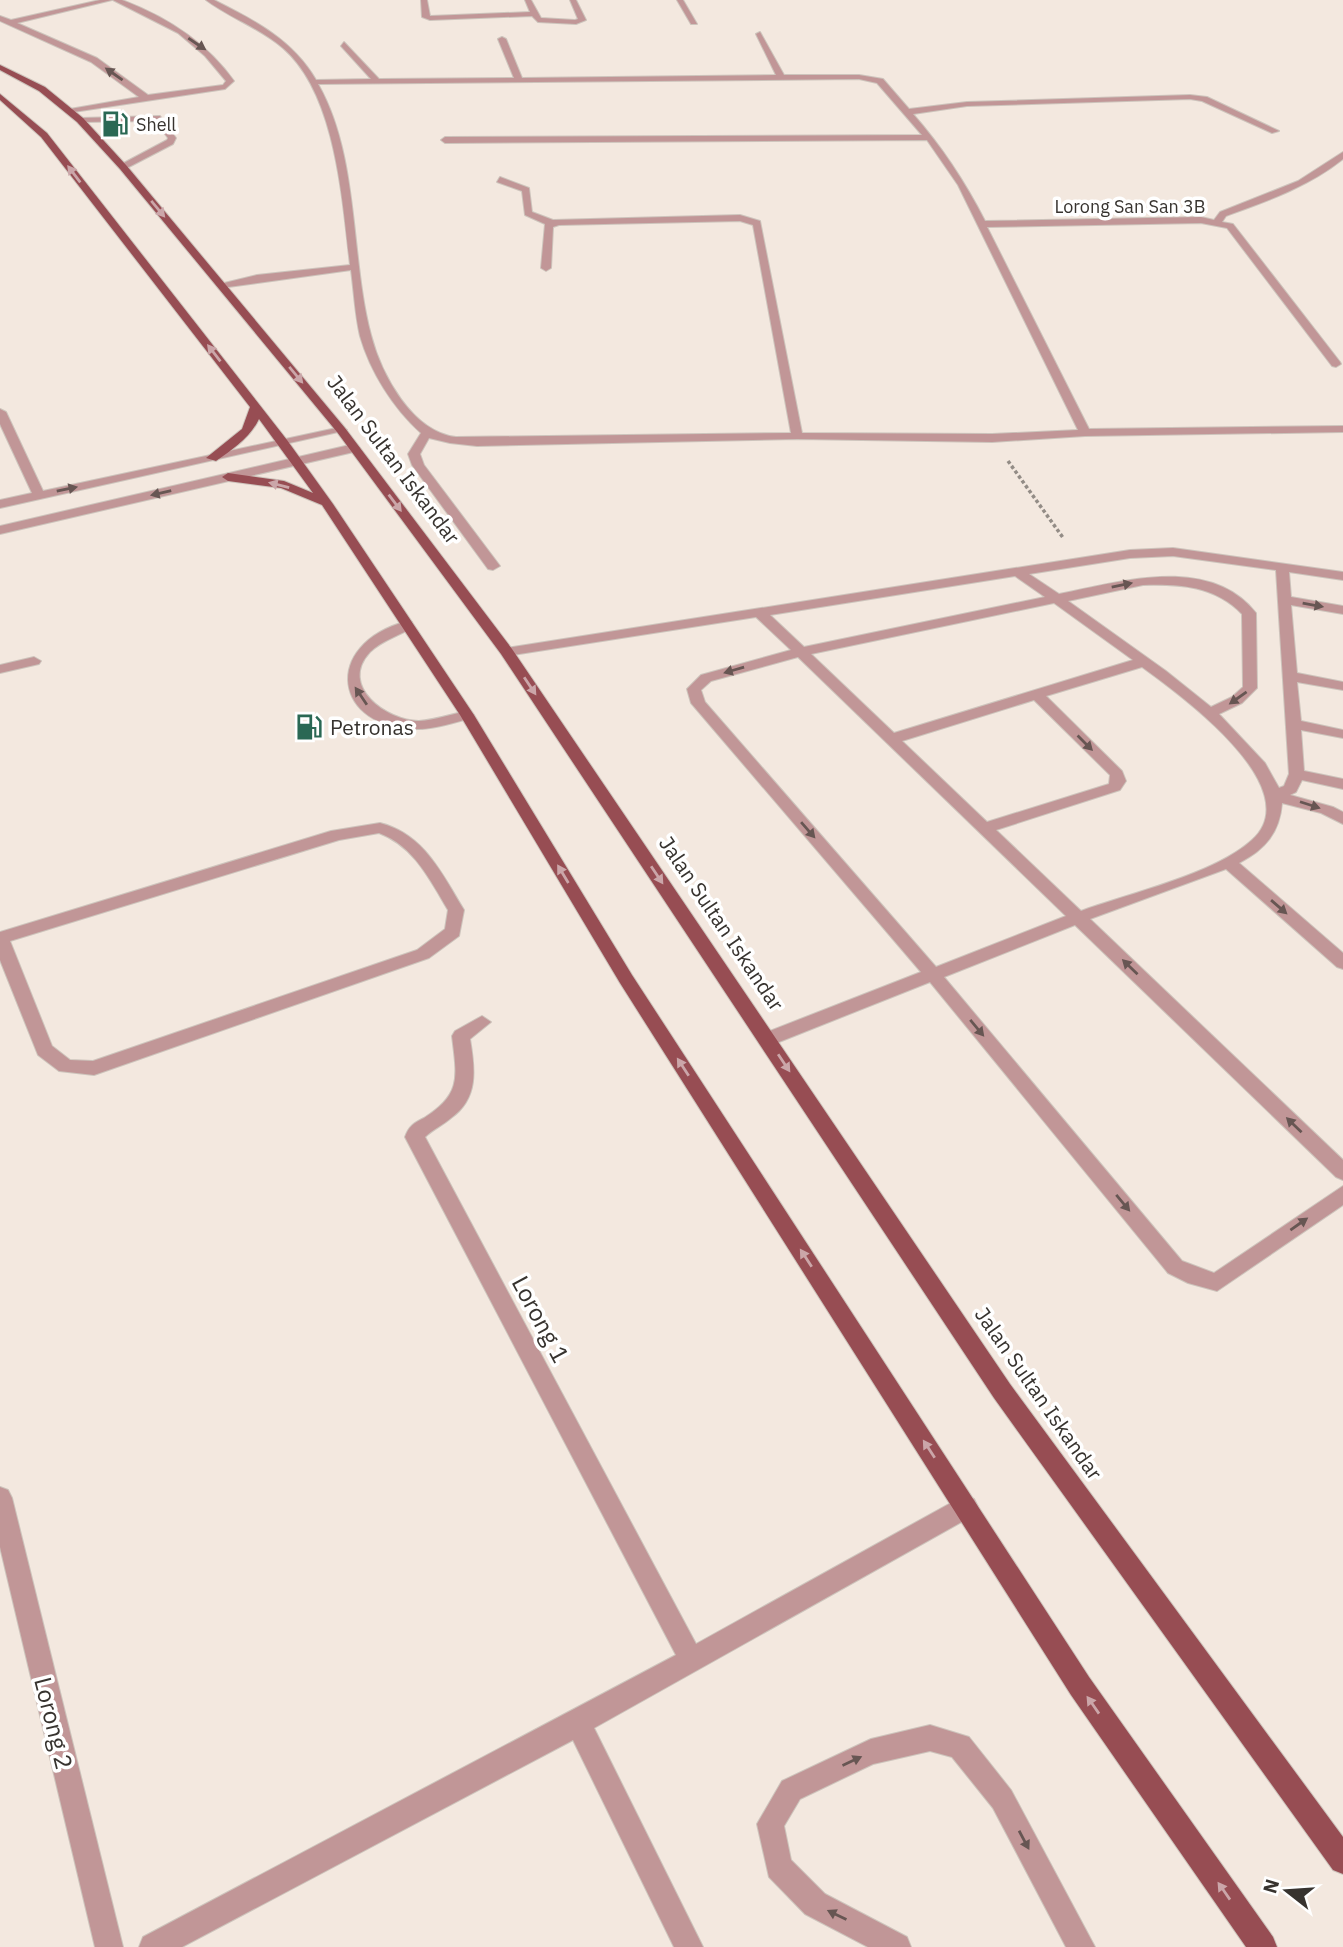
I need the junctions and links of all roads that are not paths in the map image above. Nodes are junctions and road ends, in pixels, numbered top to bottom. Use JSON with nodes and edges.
{"nodes":[{"id":1,"x":109,"y":0,"type":"edge"},
{"id":2,"x":116,"y":0,"type":"edge"},
{"id":3,"x":209,"y":0,"type":"edge"},
{"id":4,"x":424,"y":0,"type":"edge"},
{"id":5,"x":528,"y":0,"type":"edge"},
{"id":6,"x":573,"y":0,"type":"edge"},
{"id":7,"x":680,"y":0,"type":"edge"},
{"id":8,"x":532,"y":14,"type":"junction"},
{"id":9,"x":0,"y":18,"type":"edge"},
{"id":10,"x":12,"y":22,"type":"junction"},
{"id":11,"x":694,"y":22,"type":"dead end"},
{"id":12,"x":760,"y":34,"type":"dead end"},
{"id":13,"x":502,"y":39,"type":"dead end"},
{"id":14,"x":344,"y":44,"type":"dead end"},
{"id":15,"x":0,"y":67,"type":"edge"},
{"id":16,"x":781,"y":78,"type":"junction"},
{"id":17,"x":519,"y":80,"type":"junction"},
{"id":18,"x":377,"y":81,"type":"junction"},
{"id":19,"x":312,"y":82,"type":"junction"},
{"id":20,"x":0,"y":96,"type":"edge"},
{"id":21,"x":146,"y":98,"type":"junction"},
{"id":22,"x":70,"y":111,"type":"junction"},
{"id":23,"x":907,"y":112,"type":"junction"},
{"id":24,"x":80,"y":120,"type":"junction"},
{"id":25,"x":1275,"y":131,"type":"dead end"},
{"id":26,"x":929,"y":137,"type":"junction"},
{"id":27,"x":445,"y":140,"type":"dead end"},
{"id":28,"x":1343,"y":155,"type":"edge"},
{"id":29,"x":123,"y":167,"type":"junction"},
{"id":30,"x":500,"y":180,"type":"dead end"},
{"id":31,"x":1217,"y":222,"type":"junction"},
{"id":32,"x":551,"y":223,"type":"junction"},
{"id":33,"x":981,"y":223,"type":"junction"},
{"id":34,"x":356,"y":267,"type":"junction"},
{"id":35,"x":546,"y":268,"type":"dead end"},
{"id":36,"x":221,"y":285,"type":"junction"},
{"id":37,"x":1336,"y":364,"type":"dead end"},
{"id":38,"x":256,"y":407,"type":"junction"},
{"id":39,"x":0,"y":412,"type":"edge"},
{"id":40,"x":1343,"y":429,"type":"edge"},
{"id":41,"x":341,"y":430,"type":"junction"},
{"id":42,"x":427,"y":432,"type":"junction"},
{"id":43,"x":1085,"y":433,"type":"junction"},
{"id":44,"x":797,"y":436,"type":"junction"},
{"id":45,"x":283,"y":442,"type":"junction"},
{"id":46,"x":354,"y":448,"type":"junction"},
{"id":47,"x":212,"y":458,"type":"junction"},
{"id":48,"x":296,"y":461,"type":"junction"},
{"id":49,"x":228,"y":477,"type":"junction"},
{"id":50,"x":39,"y":495,"type":"junction"},
{"id":51,"x":0,"y":504,"type":"edge"},
{"id":52,"x":327,"y":504,"type":"junction"},
{"id":53,"x":0,"y":530,"type":"edge"},
{"id":54,"x":493,"y":566,"type":"dead end"},
{"id":55,"x":1282,"y":568,"type":"junction"},
{"id":56,"x":1019,"y":573,"type":"junction"},
{"id":57,"x":1343,"y":576,"type":"edge"},
{"id":58,"x":1055,"y":599,"type":"junction"},
{"id":59,"x":1284,"y":600,"type":"junction"},
{"id":60,"x":1343,"y":610,"type":"edge"},
{"id":61,"x":760,"y":613,"type":"junction"},
{"id":62,"x":407,"y":625,"type":"junction"},
{"id":63,"x":508,"y":652,"type":"junction"},
{"id":64,"x":800,"y":652,"type":"junction"},
{"id":65,"x":34,"y":661,"type":"dead end"},
{"id":66,"x":1142,"y":662,"type":"junction"},
{"id":67,"x":0,"y":669,"type":"edge"},
{"id":68,"x":1290,"y":676,"type":"junction"},
{"id":69,"x":1343,"y":686,"type":"edge"},
{"id":70,"x":1037,"y":695,"type":"junction"},
{"id":71,"x":1210,"y":713,"type":"junction"},
{"id":72,"x":467,"y":715,"type":"junction"},
{"id":73,"x":1293,"y":724,"type":"junction"},
{"id":74,"x":1343,"y":734,"type":"edge"},
{"id":75,"x":892,"y":739,"type":"junction"},
{"id":76,"x":1297,"y":774,"type":"junction"},
{"id":77,"x":1343,"y":784,"type":"edge"},
{"id":78,"x":1275,"y":796,"type":"junction"},
{"id":79,"x":1343,"y":819,"type":"edge"},
{"id":80,"x":985,"y":828,"type":"junction"},
{"id":81,"x":1228,"y":862,"type":"junction"},
{"id":82,"x":1078,"y":918,"type":"junction"},
{"id":83,"x":0,"y":938,"type":"edge"},
{"id":84,"x":1343,"y":963,"type":"edge"},
{"id":85,"x":934,"y":976,"type":"junction"},
{"id":86,"x":482,"y":1022,"type":"dead end"},
{"id":87,"x":768,"y":1039,"type":"junction"},
{"id":88,"x":1343,"y":1172,"type":"edge"},
{"id":89,"x":1343,"y":1194,"type":"edge"},
{"id":90,"x":0,"y":1499,"type":"edge"},
{"id":91,"x":967,"y":1507,"type":"junction"},
{"id":92,"x":692,"y":1661,"type":"junction"},
{"id":93,"x":579,"y":1723,"type":"junction"},
{"id":94,"x":1343,"y":1860,"type":"edge"},
{"id":95,"x":108,"y":1947,"type":"edge"},
{"id":96,"x":153,"y":1947,"type":"edge"},
{"id":97,"x":689,"y":1947,"type":"edge"},
{"id":98,"x":897,"y":1947,"type":"edge"},
{"id":99,"x":1081,"y":1947,"type":"edge"},
{"id":100,"x":1263,"y":1947,"type":"edge"}],
"edges":[{"from":1,"to":10,"type":"street"},
{"from":2,"to":21,"type":"street","one_way":true},
{"from":3,"to":19,"type":"street"},
{"from":4,"to":8,"type":"street"},
{"from":5,"to":8,"type":"street"},
{"from":6,"to":8,"type":"street"},
{"from":7,"to":11,"type":"street"},
{"from":9,"to":10,"type":"street"},
{"from":21,"to":10,"type":"street","one_way":true},
{"from":12,"to":16,"type":"street"},
{"from":13,"to":17,"type":"street"},
{"from":14,"to":18,"type":"street"},
{"from":15,"to":22,"type":"main road","name":"Jalan Sultan Iskandar"},
{"from":16,"to":17,"type":"street"},
{"from":16,"to":23,"type":"street"},
{"from":17,"to":18,"type":"street"},
{"from":18,"to":19,"type":"street"},
{"from":19,"to":34,"type":"street"},
{"from":38,"to":20,"type":"main road","one_way":true},
{"from":21,"to":22,"type":"street"},
{"from":22,"to":24,"type":"main road","name":"Jalan Sultan Iskandar"},
{"from":23,"to":25,"type":"street"},
{"from":23,"to":26,"type":"street"},
{"from":24,"to":29,"type":"main road","name":"Jalan Sultan Iskandar"},
{"from":24,"to":29,"type":"street"},
{"from":26,"to":27,"type":"street"},
{"from":26,"to":33,"type":"street"},
{"from":28,"to":31,"type":"street"},
{"from":29,"to":36,"type":"main road","name":"Jalan Sultan Iskandar","one_way":true},
{"from":30,"to":32,"type":"street"},
{"from":31,"to":33,"type":"street","name":"Lorong San San 3B"},
{"from":31,"to":37,"type":"street","name":"Lorong San San 3B"},
{"from":32,"to":35,"type":"street"},
{"from":32,"to":44,"type":"street"},
{"from":33,"to":43,"type":"street"},
{"from":34,"to":36,"type":"street"},
{"from":34,"to":42,"type":"street"},
{"from":36,"to":41,"type":"main road","name":"Jalan Sultan Iskandar","one_way":true},
{"from":38,"to":45,"type":"main road"},
{"from":38,"to":47,"type":"main road"},
{"from":39,"to":50,"type":"street"},
{"from":40,"to":43,"type":"street"},
{"from":41,"to":45,"type":"street"},
{"from":41,"to":46,"type":"main road","name":"Jalan Sultan Iskandar"},
{"from":42,"to":44,"type":"street"},
{"from":42,"to":54,"type":"street"},
{"from":43,"to":44,"type":"street"},
{"from":45,"to":47,"type":"street"},
{"from":45,"to":48,"type":"main road"},
{"from":46,"to":48,"type":"street"},
{"from":46,"to":63,"type":"main road","name":"Jalan Sultan Iskandar","one_way":true},
{"from":50,"to":47,"type":"street","one_way":true},
{"from":48,"to":49,"type":"street"},
{"from":48,"to":52,"type":"main road"},
{"from":52,"to":49,"type":"main road","one_way":true},
{"from":49,"to":53,"type":"street","one_way":true},
{"from":50,"to":51,"type":"street"},
{"from":52,"to":62,"type":"main road"},
{"from":55,"to":56,"type":"street"},
{"from":55,"to":57,"type":"street"},
{"from":55,"to":59,"type":"street"},
{"from":56,"to":58,"type":"street"},
{"from":56,"to":61,"type":"street"},
{"from":58,"to":64,"type":"street"},
{"from":58,"to":66,"type":"street"},
{"from":58,"to":71,"type":"street","one_way":true},
{"from":59,"to":60,"type":"street","one_way":true},
{"from":59,"to":68,"type":"street"},
{"from":61,"to":63,"type":"street"},
{"from":61,"to":64,"type":"street"},
{"from":62,"to":72,"type":"main road"},
{"from":72,"to":62,"type":"street","one_way":true},
{"from":63,"to":87,"type":"main road","name":"Jalan Sultan Iskandar","one_way":true},
{"from":64,"to":75,"type":"street"},
{"from":64,"to":85,"type":"street","one_way":true},
{"from":65,"to":67,"type":"street"},
{"from":66,"to":70,"type":"street"},
{"from":66,"to":71,"type":"street"},
{"from":68,"to":69,"type":"street"},
{"from":68,"to":73,"type":"street"},
{"from":70,"to":75,"type":"street"},
{"from":70,"to":80,"type":"street","one_way":true},
{"from":71,"to":78,"type":"street"},
{"from":91,"to":72,"type":"main road","one_way":true},
{"from":73,"to":74,"type":"street"},
{"from":73,"to":76,"type":"street"},
{"from":75,"to":80,"type":"street"},
{"from":76,"to":77,"type":"street"},
{"from":76,"to":78,"type":"street"},
{"from":78,"to":79,"type":"street","one_way":true},
{"from":78,"to":81,"type":"street"},
{"from":80,"to":82,"type":"street"},
{"from":81,"to":82,"type":"street"},
{"from":81,"to":84,"type":"street","one_way":true},
{"from":82,"to":85,"type":"street"},
{"from":88,"to":82,"type":"street","one_way":true},
{"from":83,"to":83,"type":"street"},
{"from":85,"to":87,"type":"street"},
{"from":85,"to":89,"type":"street","one_way":true},
{"from":86,"to":92,"type":"street","name":"Lorong 1"},
{"from":87,"to":94,"type":"main road","name":"Jalan Sultan Iskandar","one_way":true},
{"from":90,"to":95,"type":"street","name":"Lorong 2"},
{"from":91,"to":92,"type":"street"},
{"from":100,"to":91,"type":"main road","one_way":true},
{"from":92,"to":93,"type":"street"},
{"from":93,"to":96,"type":"street"},
{"from":93,"to":97,"type":"street"},
{"from":98,"to":99,"type":"street","one_way":true}]}
